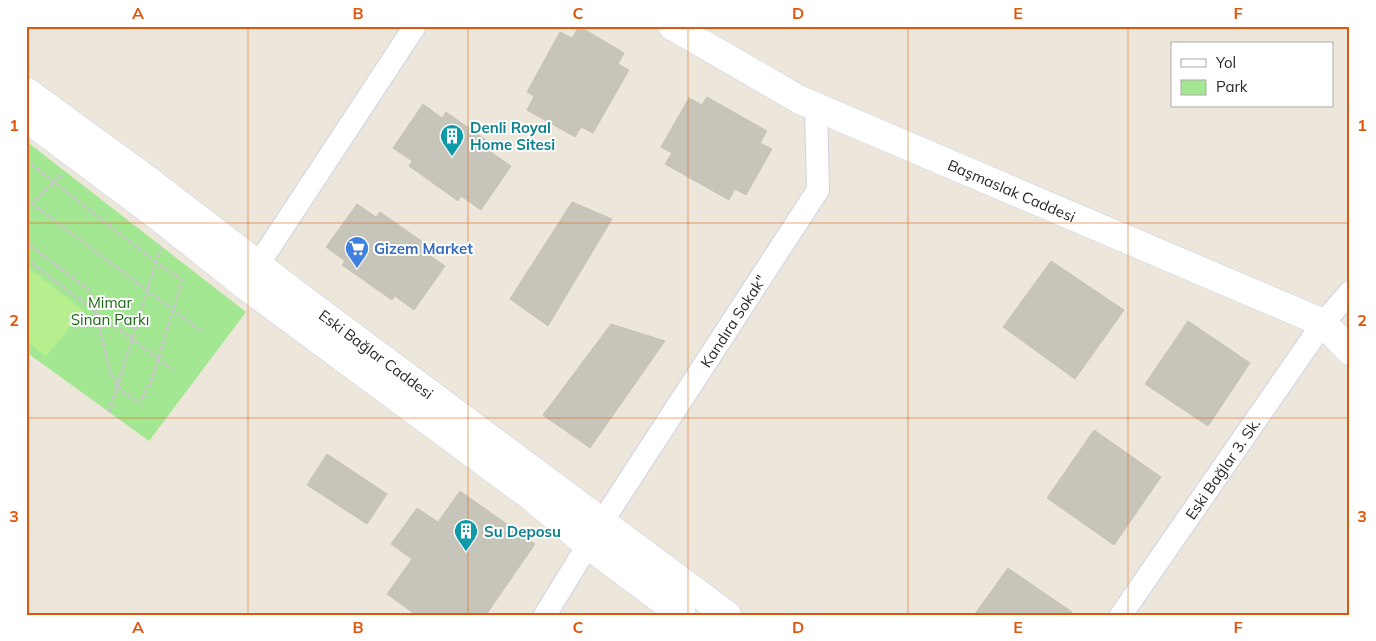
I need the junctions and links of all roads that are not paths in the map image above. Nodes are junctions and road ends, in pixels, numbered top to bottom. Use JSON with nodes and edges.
{"nodes":[{"id":1,"x":415,"y":26,"type":"edge"},
{"id":2,"x":672,"y":26,"type":"edge"},
{"id":3,"x":26,"y":91,"type":"edge"},
{"id":4,"x":816,"y":107,"type":"junction"},
{"id":5,"x":26,"y":118,"type":"edge"},
{"id":6,"x":258,"y":265,"type":"junction"},
{"id":7,"x":1350,"y":292,"type":"edge"},
{"id":8,"x":1323,"y":323,"type":"junction"},
{"id":9,"x":1350,"y":351,"type":"edge"},
{"id":10,"x":602,"y":522,"type":"junction"},
{"id":11,"x":588,"y":545,"type":"junction"},
{"id":12,"x":544,"y":615,"type":"edge"},
{"id":13,"x":682,"y":615,"type":"edge"},
{"id":14,"x":727,"y":615,"type":"edge"},
{"id":15,"x":1121,"y":615,"type":"edge"}],
"edges":[{"from":1,"to":6,"type":"street"},
{"from":2,"to":4,"type":"street","name":"Başmaslak Caddesi"},
{"from":3,"to":6,"type":"street","name":"Eski Bağlar Caddesi"},
{"from":4,"to":8,"type":"street","name":"Başmaslak Caddesi"},
{"from":4,"to":10,"type":"street","name":"Kandıra Sokak\""},
{"from":5,"to":11,"type":"street","name":"Eski Bağlar Caddesi"},
{"from":6,"to":10,"type":"street","name":"Eski Bağlar Caddesi"},
{"from":7,"to":8,"type":"street","name":"Eski Bağlar 3. Sk."},
{"from":8,"to":9,"type":"street","name":"Başmaslak Caddesi"},
{"from":8,"to":15,"type":"street","name":"Eski Bağlar 3. Sk."},
{"from":10,"to":11,"type":"street","name":"Kandıra Sokak\""},
{"from":10,"to":14,"type":"street","name":"Eski Bağlar Caddesi"},
{"from":11,"to":12,"type":"street","name":"Kandıra Sokak\""},
{"from":11,"to":13,"type":"street","name":"Eski Bağlar Caddesi"}]}
